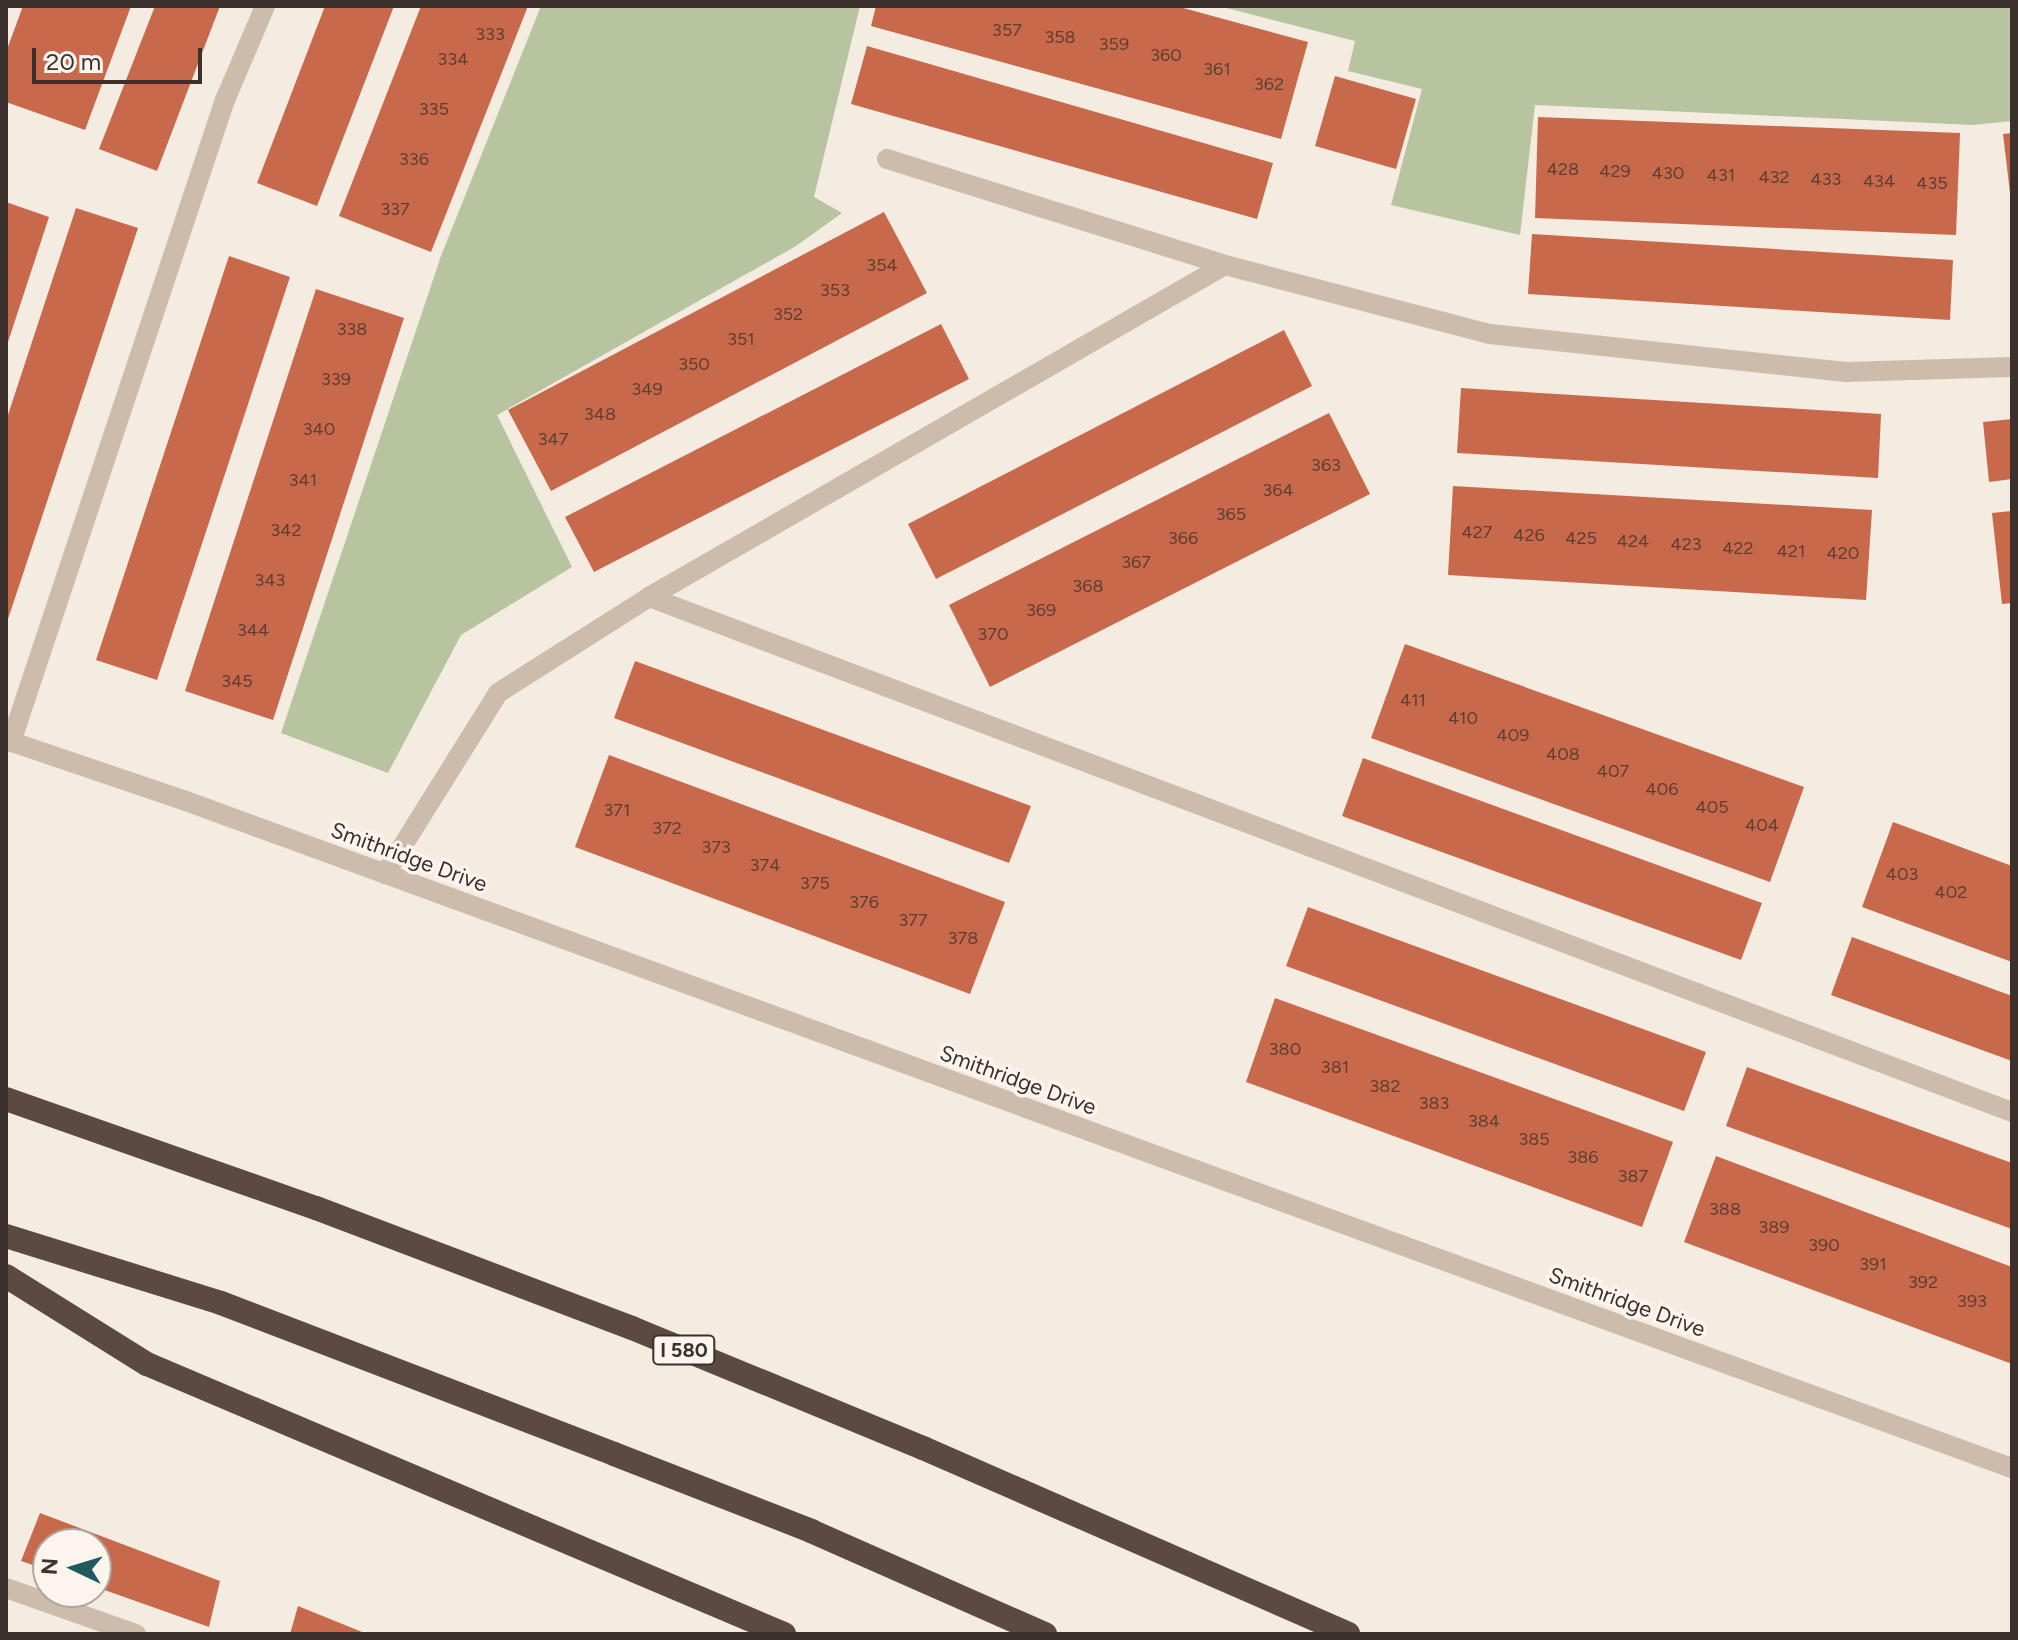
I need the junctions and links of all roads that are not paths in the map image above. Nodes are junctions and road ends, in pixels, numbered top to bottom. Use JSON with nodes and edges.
{"nodes":[{"id":1,"x":265,"y":6,"type":"edge"},
{"id":2,"x":887,"y":159,"type":"dead end"},
{"id":3,"x":1225,"y":265,"type":"junction"},
{"id":4,"x":2012,"y":367,"type":"edge"},
{"id":5,"x":649,"y":597,"type":"junction"},
{"id":6,"x":8,"y":741,"type":"edge"},
{"id":7,"x":385,"y":874,"type":"junction"},
{"id":8,"x":6,"y":1099,"type":"edge"},
{"id":9,"x":2012,"y":1112,"type":"edge"},
{"id":10,"x":6,"y":1236,"type":"edge"},
{"id":11,"x":6,"y":1276,"type":"edge"},
{"id":12,"x":2012,"y":1468,"type":"edge"},
{"id":13,"x":6,"y":1588,"type":"edge"},
{"id":14,"x":136,"y":1634,"type":"edge"},
{"id":15,"x":784,"y":1634,"type":"edge"},
{"id":16,"x":1045,"y":1634,"type":"edge"},
{"id":17,"x":1348,"y":1634,"type":"edge"}],
"edges":[{"from":1,"to":6,"type":"street"},
{"from":2,"to":3,"type":"street"},
{"from":3,"to":4,"type":"street"},
{"from":3,"to":5,"type":"street"},
{"from":5,"to":7,"type":"street"},
{"from":5,"to":9,"type":"street"},
{"from":6,"to":7,"type":"street","name":"Smithridge Drive"},
{"from":7,"to":12,"type":"street","name":"Smithridge Drive"},
{"from":8,"to":17,"type":"highway","number":"I 580"},
{"from":10,"to":16,"type":"highway"},
{"from":11,"to":15,"type":"highway"},
{"from":13,"to":14,"type":"street"}]}
